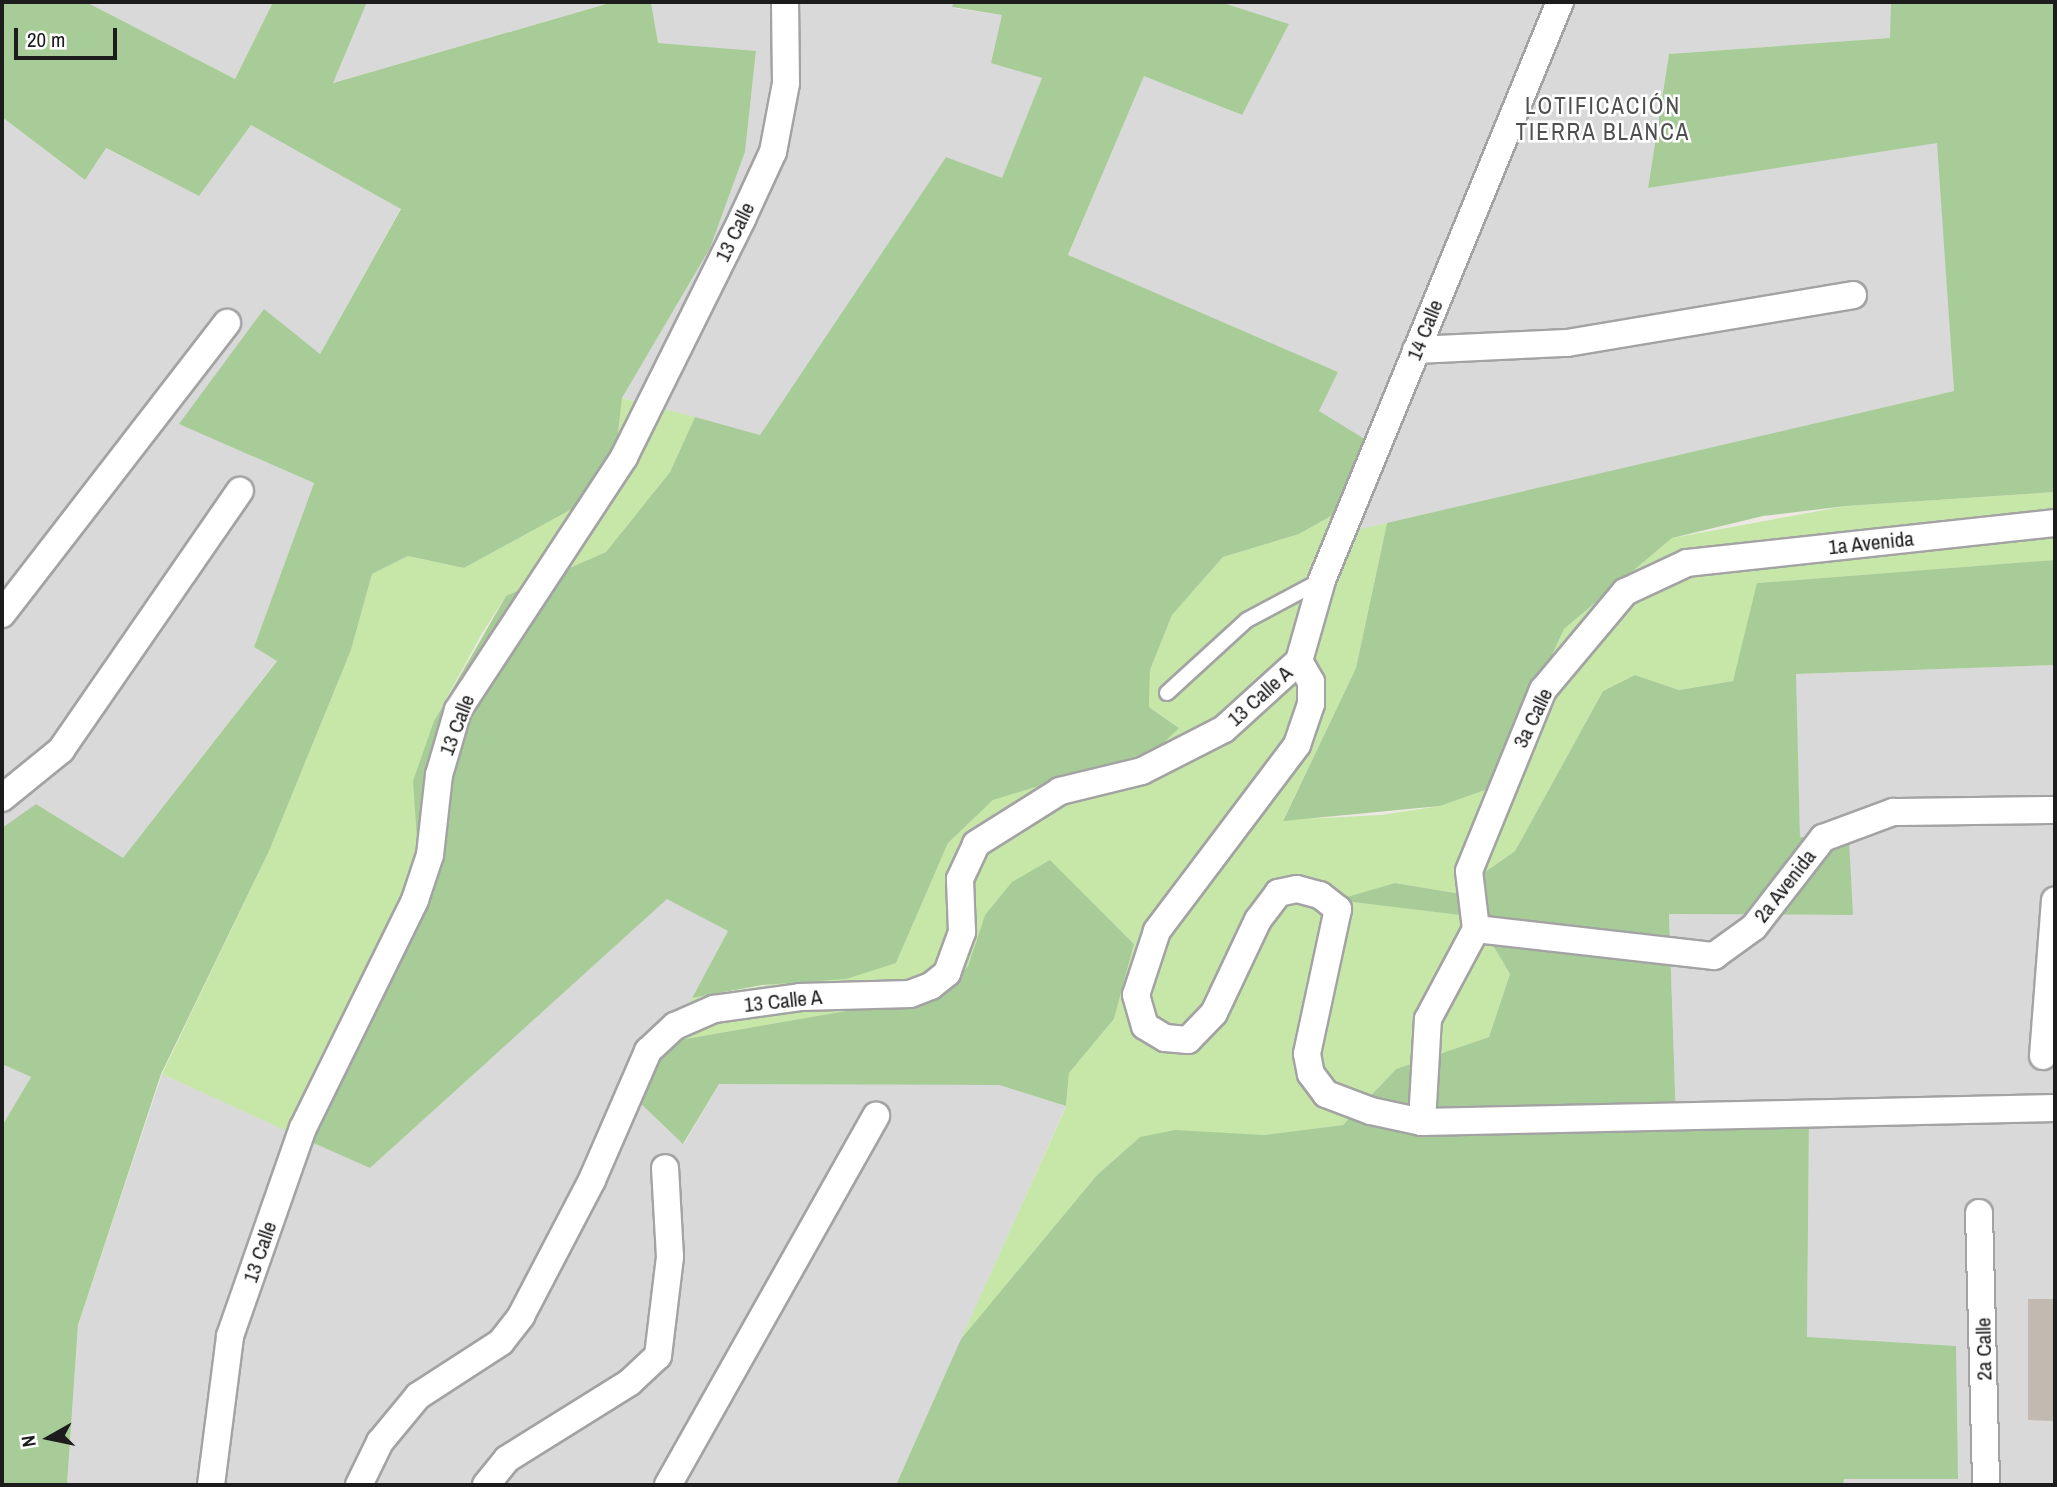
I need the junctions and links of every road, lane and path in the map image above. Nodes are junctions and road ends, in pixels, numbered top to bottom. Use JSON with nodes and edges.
{"nodes":[{"id":1,"x":785,"y":2,"type":"edge"},
{"id":2,"x":1560,"y":2,"type":"edge"},
{"id":3,"x":1853,"y":295,"type":"dead end"},
{"id":4,"x":226,"y":323,"type":"dead end"},
{"id":5,"x":1416,"y":350,"type":"junction"},
{"id":6,"x":240,"y":491,"type":"dead end"},
{"id":7,"x":2055,"y":523,"type":"edge"},
{"id":8,"x":1687,"y":564,"type":"joint"},
{"id":9,"x":1322,"y":580,"type":"junction"},
{"id":10,"x":2,"y":614,"type":"edge"},
{"id":11,"x":1299,"y":661,"type":"junction"},
{"id":12,"x":1167,"y":693,"type":"dead end"},
{"id":13,"x":2,"y":798,"type":"edge"},
{"id":14,"x":2055,"y":810,"type":"edge"},
{"id":15,"x":2055,"y":900,"type":"edge"},
{"id":16,"x":1476,"y":929,"type":"junction"},
{"id":17,"x":2043,"y":1056,"type":"dead end"},
{"id":18,"x":2047,"y":1107,"type":"edge"},
{"id":19,"x":876,"y":1116,"type":"dead end"},
{"id":20,"x":1422,"y":1122,"type":"junction"},
{"id":21,"x":665,"y":1168,"type":"dead end"},
{"id":22,"x":1979,"y":1213,"type":"dead end"},
{"id":23,"x":211,"y":1485,"type":"edge"},
{"id":24,"x":359,"y":1485,"type":"edge"},
{"id":25,"x":486,"y":1485,"type":"edge"},
{"id":26,"x":668,"y":1485,"type":"edge"},
{"id":27,"x":1986,"y":1485,"type":"edge"}],
"edges":[{"from":1,"to":23,"type":"street","name":"13 Calle"},
{"from":2,"to":5,"type":"street","name":"14 Calle"},
{"from":3,"to":5,"type":"street"},
{"from":4,"to":10,"type":"street"},
{"from":5,"to":9,"type":"street","name":"14 Calle"},
{"from":6,"to":13,"type":"street"},
{"from":7,"to":8,"type":"street","name":"1a Avenida"},
{"from":8,"to":16,"type":"street","name":"3a Calle"},
{"from":9,"to":11,"type":"street","name":"14 Calle"},
{"from":9,"to":12,"type":"lane"},
{"from":11,"to":20,"type":"street"},
{"from":11,"to":24,"type":"street","name":"13 Calle A"},
{"from":14,"to":16,"type":"street","name":"2a Avenida"},
{"from":15,"to":17,"type":"street"},
{"from":16,"to":20,"type":"street"},
{"from":18,"to":20,"type":"street"},
{"from":19,"to":26,"type":"street"},
{"from":21,"to":25,"type":"street"},
{"from":22,"to":27,"type":"street","name":"2a Calle"}]}
